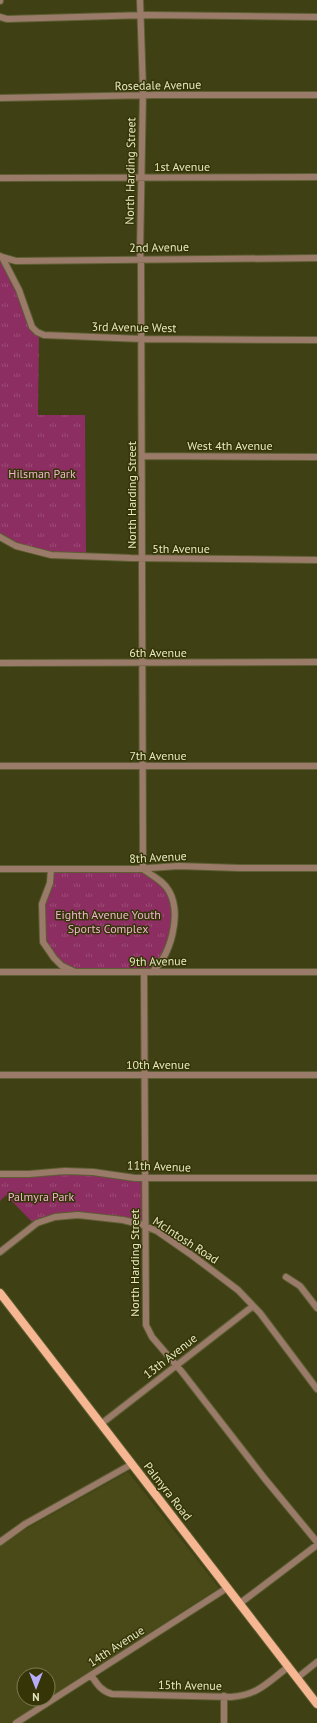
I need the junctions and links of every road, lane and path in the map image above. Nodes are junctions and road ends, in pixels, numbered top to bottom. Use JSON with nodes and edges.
{"nodes":[{"id":1,"x":140,"y":0,"type":"edge"},
{"id":2,"x":140,"y":15,"type":"junction"},
{"id":3,"x":0,"y":17,"type":"edge"},
{"id":4,"x":317,"y":17,"type":"edge"},
{"id":5,"x":143,"y":95,"type":"junction"},
{"id":6,"x":317,"y":95,"type":"edge"},
{"id":7,"x":0,"y":98,"type":"edge"},
{"id":8,"x":317,"y":176,"type":"edge"},
{"id":9,"x":142,"y":177,"type":"junction"},
{"id":10,"x":0,"y":178,"type":"edge"},
{"id":11,"x":1,"y":257,"type":"edge"},
{"id":12,"x":317,"y":258,"type":"edge"},
{"id":13,"x":141,"y":259,"type":"junction"},
{"id":14,"x":142,"y":338,"type":"junction"},
{"id":15,"x":317,"y":340,"type":"edge"},
{"id":16,"x":142,"y":456,"type":"junction"},
{"id":17,"x":317,"y":457,"type":"edge"},
{"id":18,"x":0,"y":537,"type":"edge"},
{"id":19,"x":143,"y":559,"type":"junction"},
{"id":20,"x":317,"y":560,"type":"edge"},
{"id":21,"x":317,"y":662,"type":"edge"},
{"id":22,"x":0,"y":663,"type":"edge"},
{"id":23,"x":143,"y":663,"type":"junction"},
{"id":24,"x":0,"y":766,"type":"edge"},
{"id":25,"x":143,"y":766,"type":"junction"},
{"id":26,"x":317,"y":766,"type":"edge"},
{"id":27,"x":317,"y":868,"type":"edge"},
{"id":28,"x":0,"y":869,"type":"edge"},
{"id":29,"x":51,"y":869,"type":"junction"},
{"id":30,"x":143,"y":869,"type":"junction"},
{"id":31,"x":0,"y":972,"type":"edge"},
{"id":32,"x":144,"y":972,"type":"junction"},
{"id":33,"x":152,"y":972,"type":"junction"},
{"id":34,"x":317,"y":972,"type":"edge"},
{"id":35,"x":76,"y":973,"type":"junction"},
{"id":36,"x":0,"y":1075,"type":"edge"},
{"id":37,"x":144,"y":1075,"type":"junction"},
{"id":38,"x":317,"y":1075,"type":"edge"},
{"id":39,"x":0,"y":1174,"type":"edge"},
{"id":40,"x":144,"y":1178,"type":"junction"},
{"id":41,"x":317,"y":1178,"type":"edge"},
{"id":42,"x":146,"y":1226,"type":"junction"},
{"id":43,"x":0,"y":1252,"type":"edge"},
{"id":44,"x":286,"y":1277,"type":"dead end"},
{"id":45,"x":0,"y":1294,"type":"edge"},
{"id":46,"x":253,"y":1306,"type":"junction"},
{"id":47,"x":317,"y":1308,"type":"edge"},
{"id":48,"x":176,"y":1365,"type":"junction"},
{"id":49,"x":317,"y":1389,"type":"edge"},
{"id":50,"x":101,"y":1424,"type":"junction"},
{"id":51,"x":132,"y":1464,"type":"junction"},
{"id":52,"x":0,"y":1542,"type":"edge"},
{"id":53,"x":317,"y":1543,"type":"edge"},
{"id":54,"x":227,"y":1588,"type":"junction"},
{"id":55,"x":240,"y":1604,"type":"junction"},
{"id":56,"x":317,"y":1662,"type":"edge"},
{"id":57,"x":288,"y":1667,"type":"junction"},
{"id":58,"x":91,"y":1675,"type":"junction"},
{"id":59,"x":297,"y":1678,"type":"junction"},
{"id":60,"x":224,"y":1696,"type":"junction"},
{"id":61,"x":317,"y":1704,"type":"edge"},
{"id":62,"x":16,"y":1723,"type":"edge"},
{"id":63,"x":224,"y":1723,"type":"edge"}],
"edges":[{"from":1,"to":2,"type":"street","name":"North Harding Street"},
{"from":2,"to":3,"type":"street"},
{"from":2,"to":4,"type":"street"},
{"from":2,"to":5,"type":"street","name":"North Harding Street"},
{"from":5,"to":6,"type":"street","name":"Rosedale Avenue"},
{"from":5,"to":7,"type":"street","name":"Rosedale Avenue"},
{"from":5,"to":9,"type":"street","name":"North Harding Street"},
{"from":8,"to":9,"type":"street","name":"1st Avenue"},
{"from":9,"to":10,"type":"street","name":"1st Avenue"},
{"from":9,"to":13,"type":"street","name":"North Harding Street"},
{"from":11,"to":13,"type":"street","name":"2nd Avenue"},
{"from":11,"to":14,"type":"street","name":"3rd Avenue West"},
{"from":12,"to":13,"type":"street","name":"2nd Avenue"},
{"from":13,"to":14,"type":"street","name":"North Harding Street"},
{"from":14,"to":15,"type":"street","name":"3rd Avenue West"},
{"from":14,"to":16,"type":"street","name":"North Harding Street"},
{"from":16,"to":17,"type":"street","name":"West 4th Avenue"},
{"from":16,"to":19,"type":"street","name":"North Harding Street"},
{"from":18,"to":19,"type":"street","name":"5th Avenue"},
{"from":19,"to":20,"type":"street","name":"5th Avenue"},
{"from":19,"to":23,"type":"street","name":"North Harding Street"},
{"from":21,"to":23,"type":"street","name":"6th Avenue"},
{"from":22,"to":23,"type":"street","name":"6th Avenue"},
{"from":23,"to":25,"type":"street","name":"North Harding Street"},
{"from":24,"to":25,"type":"street","name":"7th Avenue"},
{"from":25,"to":26,"type":"street","name":"7th Avenue"},
{"from":25,"to":30,"type":"street","name":"North Harding Street"},
{"from":27,"to":30,"type":"street","name":"8th Avenue"},
{"from":28,"to":29,"type":"street","name":"8th Avenue"},
{"from":29,"to":30,"type":"street","name":"8th Avenue"},
{"from":29,"to":35,"type":"street"},
{"from":30,"to":33,"type":"street"},
{"from":31,"to":35,"type":"street","name":"9th Avenue"},
{"from":32,"to":33,"type":"street","name":"9th Avenue"},
{"from":32,"to":35,"type":"street","name":"9th Avenue"},
{"from":32,"to":37,"type":"street","name":"North Harding Street"},
{"from":33,"to":34,"type":"street","name":"9th Avenue"},
{"from":36,"to":37,"type":"street","name":"10th Avenue"},
{"from":37,"to":38,"type":"street","name":"10th Avenue"},
{"from":37,"to":40,"type":"street","name":"North Harding Street"},
{"from":39,"to":40,"type":"street","name":"11th Avenue"},
{"from":40,"to":41,"type":"street","name":"11th Avenue"},
{"from":40,"to":42,"type":"street","name":"North Harding Street"},
{"from":42,"to":43,"type":"street","name":"McIntosh Road"},
{"from":42,"to":46,"type":"street","name":"McIntosh Road"},
{"from":42,"to":48,"type":"street","name":"North Harding Street"},
{"from":44,"to":47,"type":"street"},
{"from":45,"to":50,"type":"main road","name":"Palmyra Road"},
{"from":46,"to":48,"type":"street","name":"13th Avenue"},
{"from":46,"to":49,"type":"street","name":"McIntosh Road"},
{"from":48,"to":50,"type":"street","name":"13th Avenue"},
{"from":48,"to":53,"type":"street","name":"North Harding Street"},
{"from":50,"to":51,"type":"main road","name":"Palmyra Road"},
{"from":51,"to":52,"type":"street"},
{"from":51,"to":54,"type":"main road","name":"Palmyra Road"},
{"from":53,"to":55,"type":"street"},
{"from":54,"to":55,"type":"main road","name":"Palmyra Road"},
{"from":54,"to":58,"type":"street","name":"14th Avenue"},
{"from":55,"to":57,"type":"main road","name":"Palmyra Road"},
{"from":56,"to":59,"type":"street"},
{"from":57,"to":59,"type":"main road","name":"Palmyra Road"},
{"from":57,"to":60,"type":"street","name":"15th Avenue"},
{"from":58,"to":60,"type":"street","name":"15th Avenue"},
{"from":58,"to":62,"type":"street","name":"14th Avenue"},
{"from":59,"to":61,"type":"main road","name":"Palmyra Road"},
{"from":60,"to":63,"type":"street"}]}
